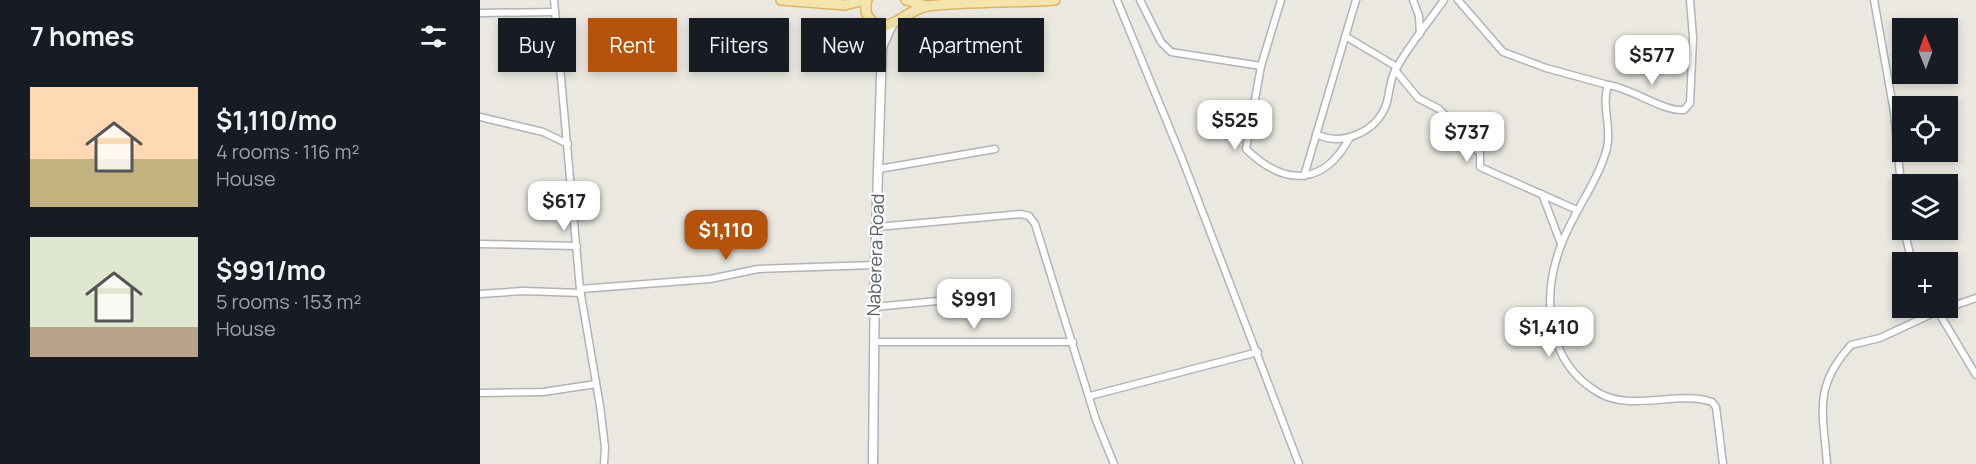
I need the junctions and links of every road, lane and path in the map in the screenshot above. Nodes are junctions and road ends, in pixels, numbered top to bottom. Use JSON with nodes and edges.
{"nodes":[{"id":1,"x":554,"y":0,"type":"edge"},
{"id":2,"x":781,"y":0,"type":"edge"},
{"id":3,"x":866,"y":0,"type":"edge"},
{"id":4,"x":901,"y":0,"type":"edge"},
{"id":5,"x":906,"y":0,"type":"edge"},
{"id":6,"x":1055,"y":0,"type":"edge"},
{"id":7,"x":1117,"y":0,"type":"edge"},
{"id":8,"x":1140,"y":0,"type":"edge"},
{"id":9,"x":1281,"y":0,"type":"edge"},
{"id":10,"x":1356,"y":0,"type":"edge"},
{"id":11,"x":1413,"y":0,"type":"edge"},
{"id":12,"x":1444,"y":0,"type":"edge"},
{"id":13,"x":1458,"y":0,"type":"edge"},
{"id":14,"x":1690,"y":0,"type":"edge"},
{"id":15,"x":1874,"y":0,"type":"edge"},
{"id":16,"x":831,"y":2,"type":"edge"},
{"id":17,"x":845,"y":5,"type":"junction"},
{"id":18,"x":926,"y":6,"type":"junction"},
{"id":19,"x":555,"y":12,"type":"junction"},
{"id":20,"x":480,"y":13,"type":"edge"},
{"id":21,"x":901,"y":16,"type":"junction"},
{"id":22,"x":868,"y":18,"type":"joint"},
{"id":23,"x":886,"y":25,"type":"edge"},
{"id":24,"x":892,"y":25,"type":"junction"},
{"id":25,"x":1420,"y":34,"type":"junction"},
{"id":26,"x":1345,"y":36,"type":"junction"},
{"id":27,"x":886,"y":38,"type":"edge"},
{"id":28,"x":1261,"y":66,"type":"junction"},
{"id":29,"x":1396,"y":69,"type":"junction"},
{"id":30,"x":881,"y":72,"type":"edge"},
{"id":31,"x":1608,"y":85,"type":"junction"},
{"id":32,"x":480,"y":117,"type":"edge"},
{"id":33,"x":1316,"y":134,"type":"junction"},
{"id":34,"x":1350,"y":137,"type":"junction"},
{"id":35,"x":568,"y":144,"type":"junction"},
{"id":36,"x":995,"y":149,"type":"dead end"},
{"id":37,"x":879,"y":169,"type":"junction"},
{"id":38,"x":1900,"y":174,"type":"edge"},
{"id":39,"x":1304,"y":176,"type":"junction"},
{"id":40,"x":1542,"y":194,"type":"junction"},
{"id":41,"x":1577,"y":210,"type":"junction"},
{"id":42,"x":877,"y":226,"type":"junction"},
{"id":43,"x":480,"y":243,"type":"edge"},
{"id":44,"x":1561,"y":244,"type":"junction"},
{"id":45,"x":577,"y":246,"type":"junction"},
{"id":46,"x":875,"y":266,"type":"junction"},
{"id":47,"x":580,"y":291,"type":"junction"},
{"id":48,"x":480,"y":294,"type":"edge"},
{"id":49,"x":1976,"y":296,"type":"edge"},
{"id":50,"x":948,"y":300,"type":"dead end"},
{"id":51,"x":1958,"y":303,"type":"edge"},
{"id":52,"x":874,"y":307,"type":"junction"},
{"id":53,"x":1919,"y":318,"type":"edge"},
{"id":54,"x":1942,"y":318,"type":"edge"},
{"id":55,"x":874,"y":342,"type":"junction"},
{"id":56,"x":1073,"y":342,"type":"junction"},
{"id":57,"x":1258,"y":352,"type":"junction"},
{"id":58,"x":1976,"y":374,"type":"edge"},
{"id":59,"x":596,"y":384,"type":"junction"},
{"id":60,"x":480,"y":393,"type":"edge"},
{"id":61,"x":1090,"y":396,"type":"junction"},
{"id":62,"x":604,"y":464,"type":"edge"},
{"id":63,"x":873,"y":464,"type":"edge"},
{"id":64,"x":1114,"y":464,"type":"edge"},
{"id":65,"x":1299,"y":464,"type":"edge"},
{"id":66,"x":1723,"y":464,"type":"edge"},
{"id":67,"x":1827,"y":464,"type":"edge"}],
"edges":[{"from":1,"to":19,"type":"street"},
{"from":2,"to":16,"type":"main road"},
{"from":3,"to":17,"type":"main road"},
{"from":3,"to":22,"type":"main road"},
{"from":4,"to":21,"type":"main road"},
{"from":5,"to":18,"type":"main road"},
{"from":6,"to":18,"type":"main road"},
{"from":7,"to":57,"type":"street"},
{"from":8,"to":28,"type":"street"},
{"from":9,"to":28,"type":"street"},
{"from":10,"to":26,"type":"street"},
{"from":11,"to":25,"type":"street"},
{"from":12,"to":25,"type":"street"},
{"from":13,"to":31,"type":"street"},
{"from":14,"to":31,"type":"street"},
{"from":15,"to":38,"type":"street"},
{"from":16,"to":17,"type":"main road"},
{"from":17,"to":22,"type":"main road"},
{"from":18,"to":21,"type":"main road"},
{"from":19,"to":20,"type":"street"},
{"from":19,"to":35,"type":"street"},
{"from":21,"to":24,"type":"main road"},
{"from":23,"to":24,"type":"main road"},
{"from":24,"to":27,"type":"street","name":"Naberera Road"},
{"from":25,"to":29,"type":"street"},
{"from":26,"to":29,"type":"street"},
{"from":26,"to":33,"type":"street"},
{"from":28,"to":39,"type":"street"},
{"from":29,"to":34,"type":"street"},
{"from":29,"to":40,"type":"street"},
{"from":30,"to":37,"type":"street","name":"Naberera Road"},
{"from":31,"to":41,"type":"street"},
{"from":32,"to":35,"type":"street"},
{"from":33,"to":34,"type":"street"},
{"from":33,"to":39,"type":"street"},
{"from":34,"to":39,"type":"street"},
{"from":35,"to":45,"type":"street"},
{"from":36,"to":37,"type":"street"},
{"from":37,"to":42,"type":"street","name":"Naberera Road"},
{"from":40,"to":41,"type":"street"},
{"from":40,"to":44,"type":"street"},
{"from":41,"to":44,"type":"street"},
{"from":42,"to":46,"type":"street","name":"Naberera Road"},
{"from":42,"to":56,"type":"street"},
{"from":43,"to":45,"type":"street"},
{"from":44,"to":66,"type":"street"},
{"from":45,"to":47,"type":"street"},
{"from":46,"to":47,"type":"street"},
{"from":46,"to":52,"type":"street","name":"Naberera Road"},
{"from":47,"to":48,"type":"street"},
{"from":47,"to":59,"type":"street"},
{"from":49,"to":51,"type":"street"},
{"from":50,"to":52,"type":"street"},
{"from":52,"to":55,"type":"street","name":"Naberera Road"},
{"from":53,"to":67,"type":"street"},
{"from":54,"to":58,"type":"street"},
{"from":55,"to":56,"type":"street"},
{"from":55,"to":63,"type":"street","name":"Naberera Road"},
{"from":56,"to":61,"type":"street"},
{"from":57,"to":61,"type":"street"},
{"from":57,"to":65,"type":"street"},
{"from":59,"to":60,"type":"street"},
{"from":59,"to":62,"type":"street"},
{"from":61,"to":64,"type":"street"}]}
